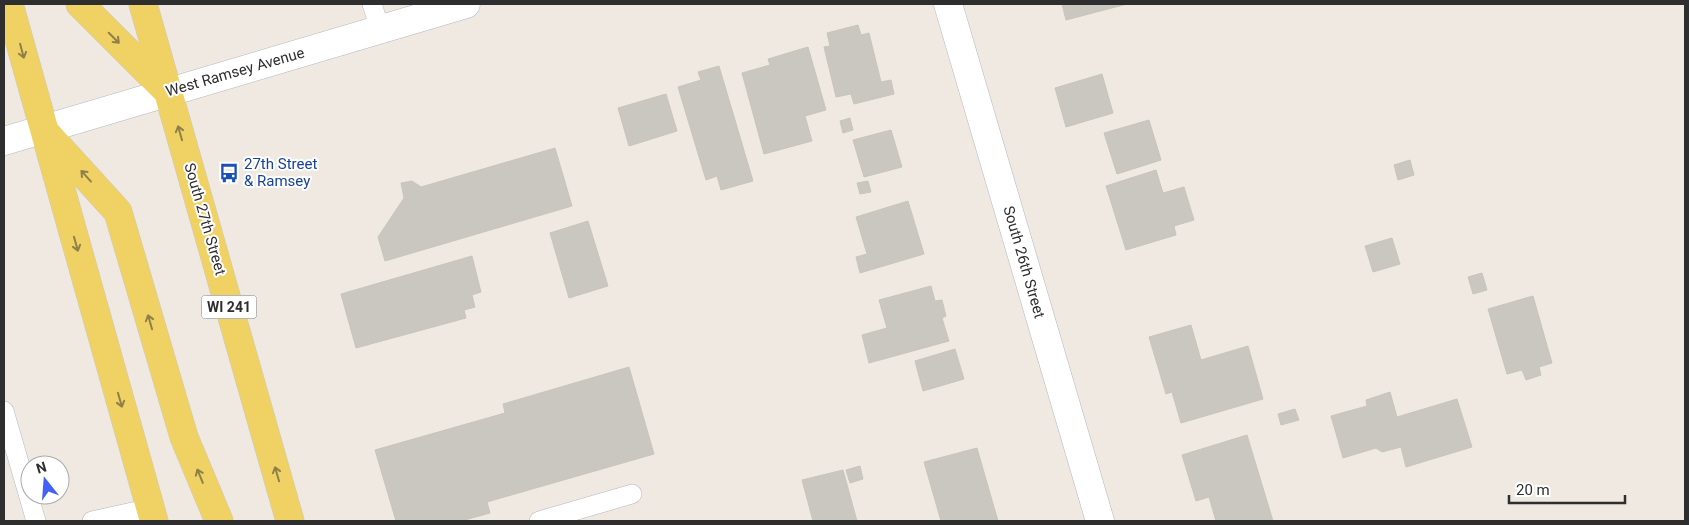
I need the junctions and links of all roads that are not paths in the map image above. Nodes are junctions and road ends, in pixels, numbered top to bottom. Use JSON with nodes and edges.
{"nodes":[{"id":1,"x":9,"y":4,"type":"edge"},
{"id":2,"x":80,"y":4,"type":"edge"},
{"id":3,"x":143,"y":4,"type":"edge"},
{"id":4,"x":372,"y":4,"type":"edge"},
{"id":5,"x":466,"y":4,"type":"edge"},
{"id":6,"x":948,"y":4,"type":"edge"},
{"id":7,"x":380,"y":29,"type":"junction"},
{"id":8,"x":169,"y":92,"type":"junction"},
{"id":9,"x":43,"y":130,"type":"junction"},
{"id":10,"x":4,"y":141,"type":"edge"},
{"id":11,"x":4,"y":411,"type":"edge"},
{"id":12,"x":632,"y":494,"type":"dead end"},
{"id":13,"x":153,"y":515,"type":"edge"},
{"id":14,"x":36,"y":521,"type":"edge"},
{"id":15,"x":92,"y":521,"type":"edge"},
{"id":16,"x":219,"y":521,"type":"edge"},
{"id":17,"x":290,"y":521,"type":"edge"},
{"id":18,"x":539,"y":521,"type":"edge"},
{"id":19,"x":1100,"y":521,"type":"edge"}],
"edges":[{"from":1,"to":9,"type":"main road","one_way":true},
{"from":2,"to":8,"type":"main road","one_way":true},
{"from":3,"to":8,"type":"main road","name":"South 27th Street","number":"WI 241"},
{"from":4,"to":7,"type":"lane"},
{"from":5,"to":7,"type":"street","name":"West Ramsey Avenue"},
{"from":6,"to":19,"type":"street","name":"South 26th Street"},
{"from":7,"to":8,"type":"street","name":"West Ramsey Avenue"},
{"from":8,"to":9,"type":"street","name":"West Ramsey Avenue"},
{"from":17,"to":8,"type":"main road","name":"South 27th Street","number":"WI 241","one_way":true},
{"from":9,"to":10,"type":"street","name":"West Ramsey Avenue"},
{"from":9,"to":13,"type":"main road","one_way":true},
{"from":16,"to":9,"type":"main road","one_way":true},
{"from":11,"to":14,"type":"lane"},
{"from":12,"to":18,"type":"lane"},
{"from":13,"to":15,"type":"lane"}]}
